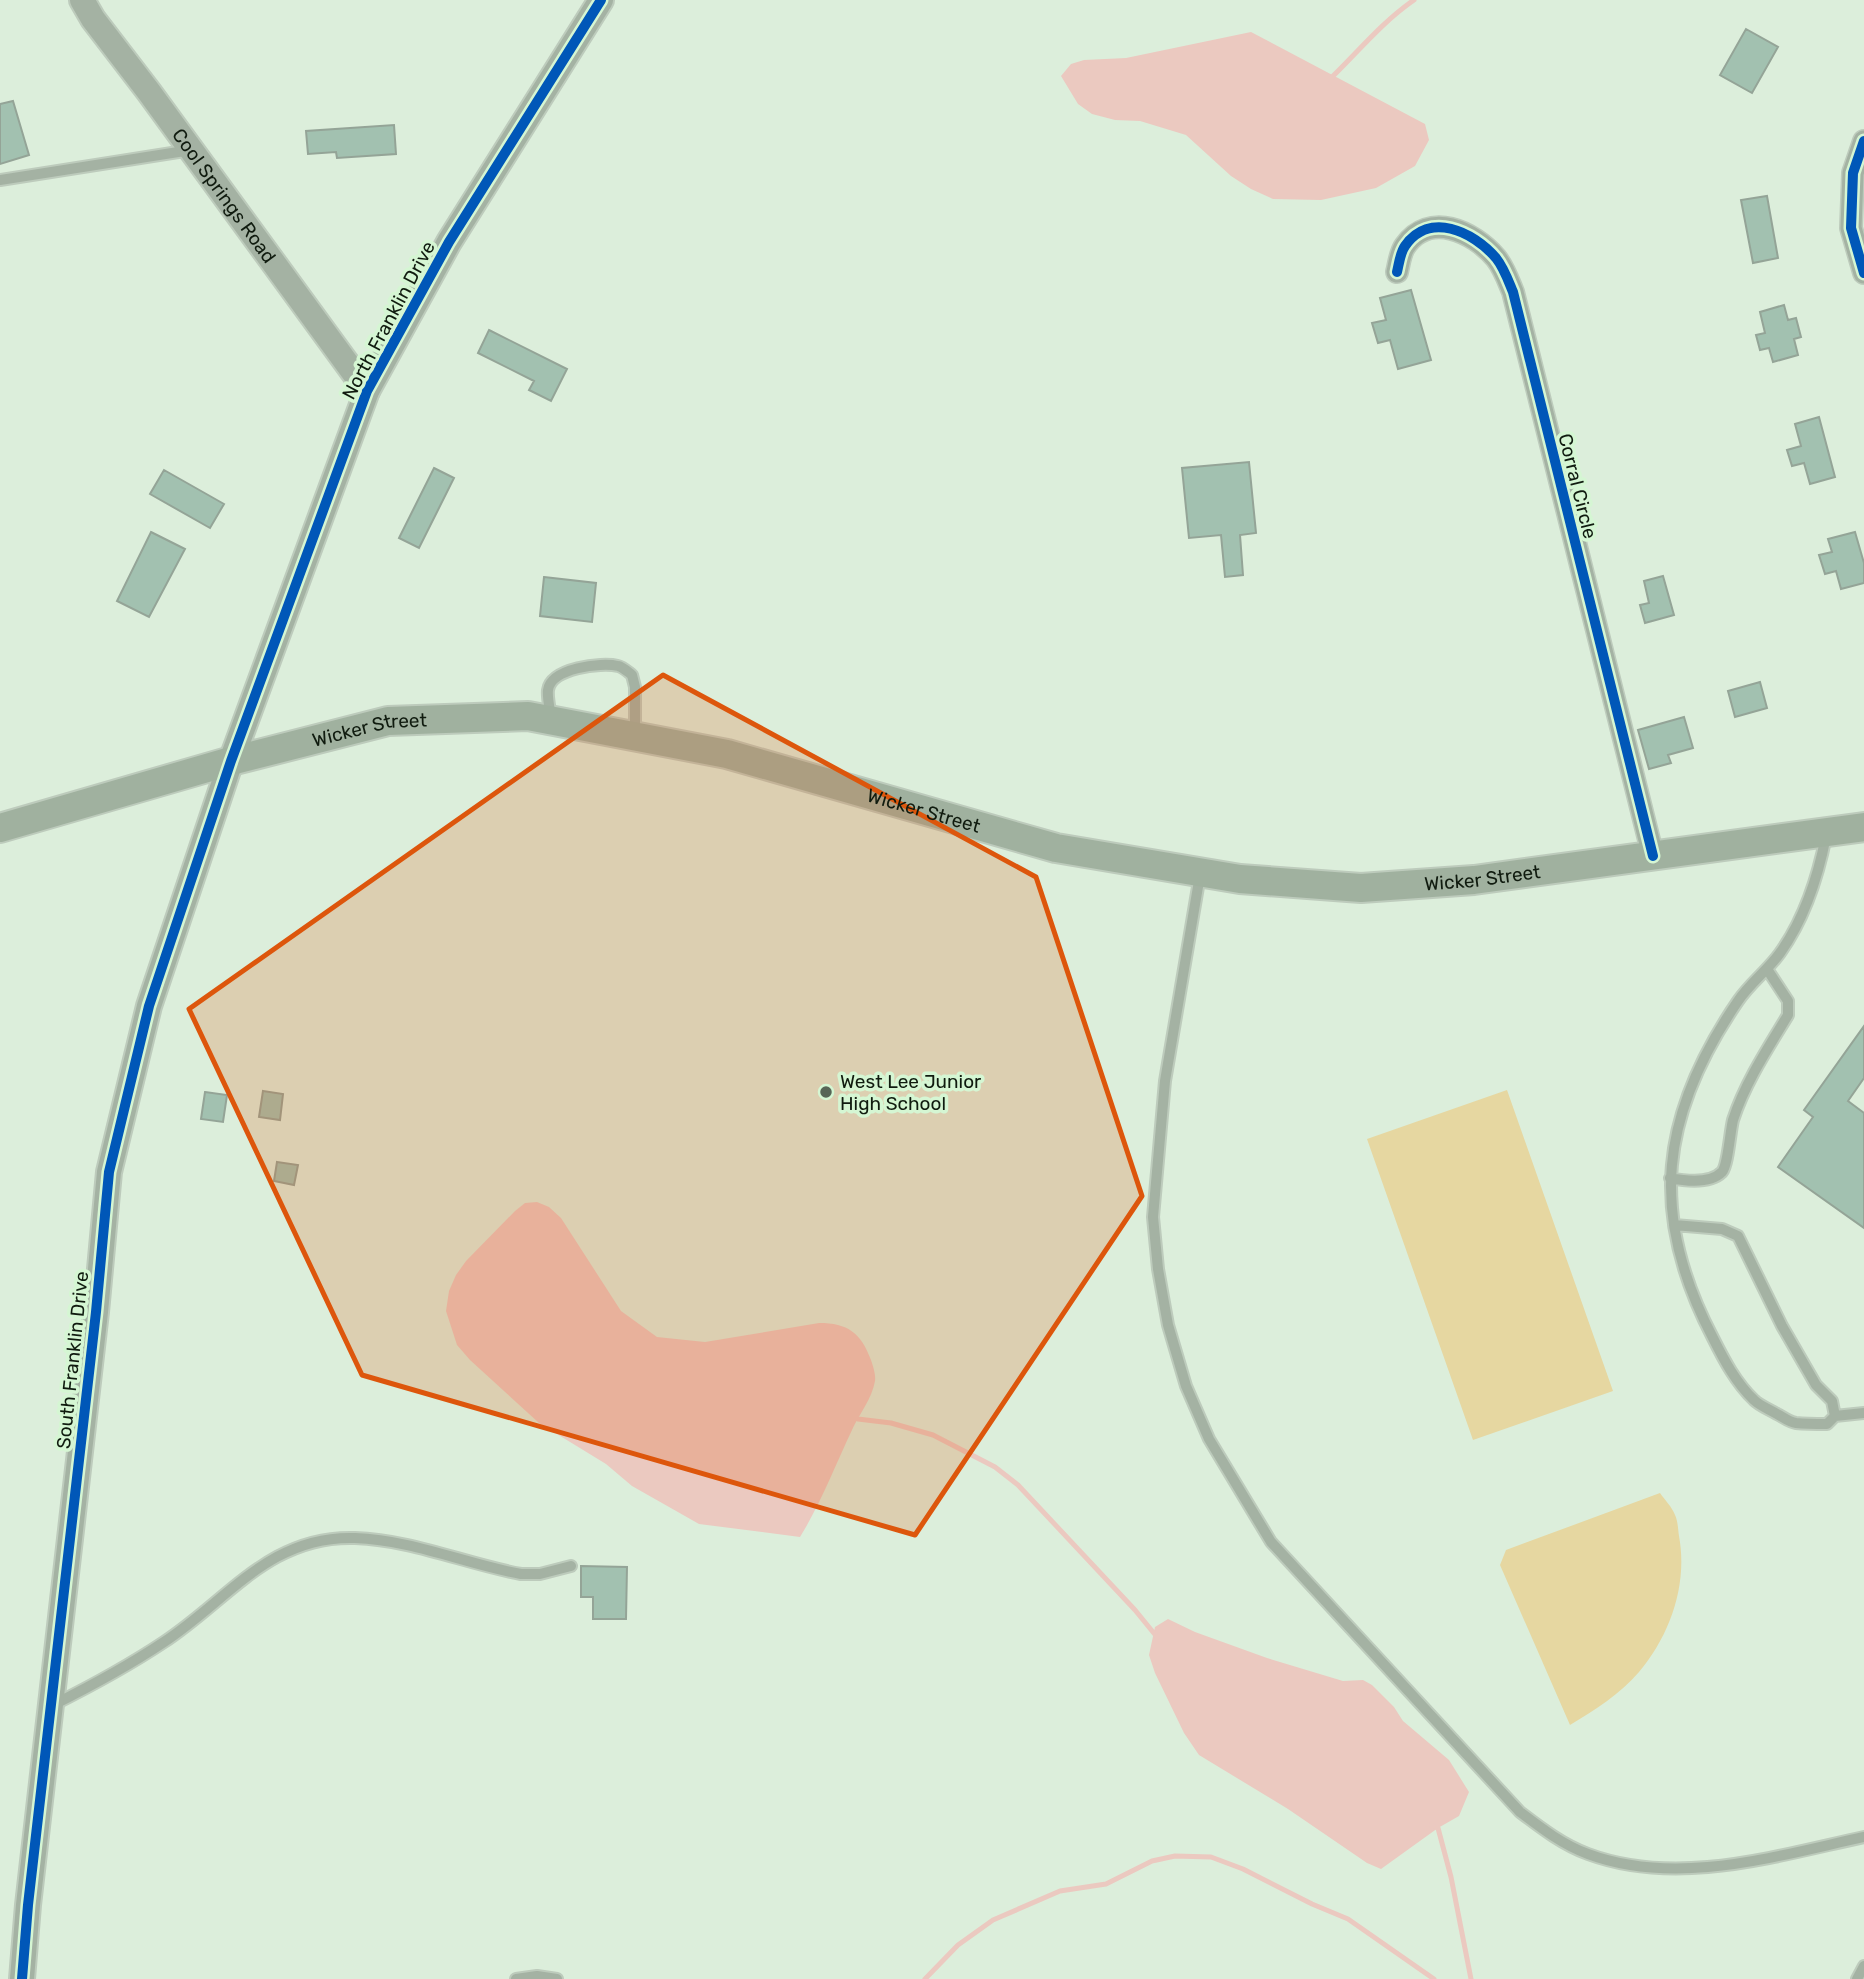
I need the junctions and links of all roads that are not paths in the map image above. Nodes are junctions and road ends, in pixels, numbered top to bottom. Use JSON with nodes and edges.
{"nodes":[{"id":1,"x":82,"y":0,"type":"edge"},
{"id":2,"x":601,"y":0,"type":"edge"},
{"id":3,"x":1864,"y":141,"type":"edge"},
{"id":4,"x":191,"y":150,"type":"junction"},
{"id":5,"x":0,"y":180,"type":"edge"},
{"id":6,"x":1397,"y":272,"type":"dead end"},
{"id":7,"x":1864,"y":273,"type":"edge"},
{"id":8,"x":367,"y":391,"type":"junction"},
{"id":9,"x":551,"y":721,"type":"junction"},
{"id":10,"x":635,"y":737,"type":"junction"},
{"id":11,"x":231,"y":761,"type":"junction"},
{"id":12,"x":1864,"y":827,"type":"edge"},
{"id":13,"x":0,"y":828,"type":"edge"},
{"id":14,"x":1826,"y":833,"type":"junction"},
{"id":15,"x":1653,"y":856,"type":"junction"},
{"id":16,"x":1200,"y":872,"type":"junction"},
{"id":17,"x":1767,"y":969,"type":"junction"},
{"id":18,"x":1670,"y":1178,"type":"junction"},
{"id":19,"x":1674,"y":1226,"type":"junction"},
{"id":20,"x":1864,"y":1413,"type":"edge"},
{"id":21,"x":1835,"y":1416,"type":"junction"},
{"id":22,"x":571,"y":1566,"type":"dead end"},
{"id":23,"x":51,"y":1707,"type":"junction"},
{"id":24,"x":1864,"y":1837,"type":"edge"},
{"id":25,"x":1864,"y":1966,"type":"edge"},
{"id":26,"x":22,"y":1979,"type":"edge"},
{"id":27,"x":516,"y":1979,"type":"edge"},
{"id":28,"x":557,"y":1979,"type":"edge"},
{"id":29,"x":1857,"y":1979,"type":"edge"}],
"edges":[{"from":1,"to":4,"type":"street","name":"Cool Springs Road"},
{"from":2,"to":8,"type":"street","name":"North Franklin Drive"},
{"from":3,"to":7,"type":"street"},
{"from":4,"to":5,"type":"lane"},
{"from":4,"to":8,"type":"street","name":"Cool Springs Road"},
{"from":6,"to":15,"type":"street","name":"Corral Circle"},
{"from":8,"to":11,"type":"street","name":"North Franklin Drive"},
{"from":9,"to":10,"type":"main road","name":"Wicker Street"},
{"from":9,"to":10,"type":"lane"},
{"from":9,"to":11,"type":"main road","name":"Wicker Street"},
{"from":10,"to":16,"type":"main road","name":"Wicker Street"},
{"from":11,"to":13,"type":"main road","name":"Wicker Street"},
{"from":11,"to":23,"type":"street","name":"South Franklin Drive"},
{"from":12,"to":14,"type":"main road","name":"Wicker Street"},
{"from":14,"to":15,"type":"main road","name":"Wicker Street"},
{"from":14,"to":17,"type":"lane"},
{"from":15,"to":16,"type":"main road","name":"Wicker Street"},
{"from":16,"to":24,"type":"lane"},
{"from":17,"to":18,"type":"lane"},
{"from":17,"to":18,"type":"lane"},
{"from":18,"to":19,"type":"lane"},
{"from":19,"to":21,"type":"lane"},
{"from":19,"to":21,"type":"lane"},
{"from":20,"to":21,"type":"lane"},
{"from":22,"to":23,"type":"lane"},
{"from":23,"to":26,"type":"street","name":"South Franklin Drive"},
{"from":25,"to":29,"type":"lane"},
{"from":27,"to":28,"type":"lane"}]}
